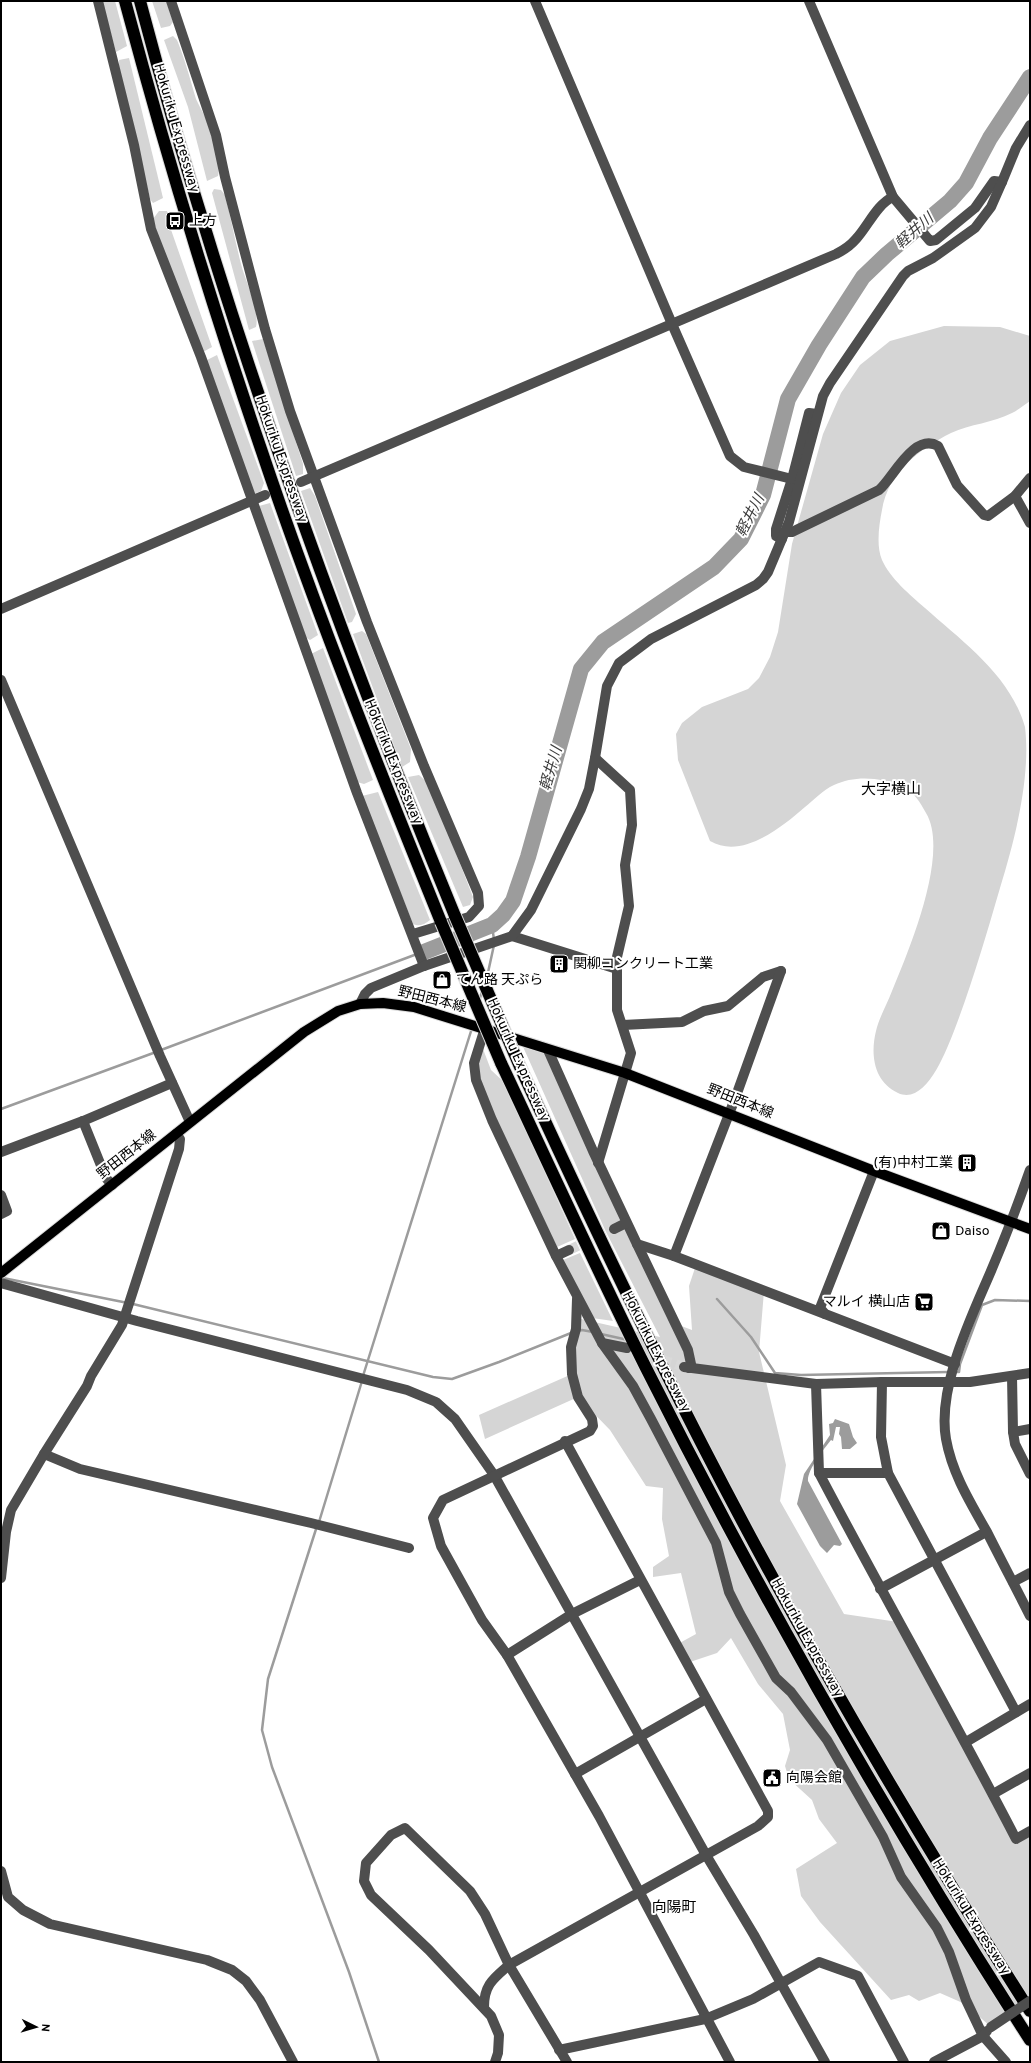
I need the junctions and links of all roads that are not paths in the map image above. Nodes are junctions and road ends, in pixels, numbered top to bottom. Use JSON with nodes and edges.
{"nodes":[{"id":1,"x":98,"y":1,"type":"edge"},
{"id":2,"x":125,"y":1,"type":"edge"},
{"id":3,"x":140,"y":1,"type":"edge"},
{"id":4,"x":171,"y":1,"type":"edge"},
{"id":5,"x":535,"y":1,"type":"edge"},
{"id":6,"x":809,"y":1,"type":"edge"},
{"id":7,"x":1030,"y":125,"type":"edge"},
{"id":8,"x":1002,"y":182,"type":"junction"},
{"id":9,"x":893,"y":197,"type":"junction"},
{"id":10,"x":672,"y":324,"type":"junction"},
{"id":11,"x":818,"y":414,"type":"junction"},
{"id":12,"x":313,"y":477,"type":"junction"},
{"id":13,"x":787,"y":478,"type":"junction"},
{"id":14,"x":1030,"y":478,"type":"edge"},
{"id":15,"x":300,"y":482,"type":"dead end"},
{"id":16,"x":265,"y":495,"type":"dead end"},
{"id":17,"x":1015,"y":496,"type":"junction"},
{"id":18,"x":252,"y":502,"type":"junction"},
{"id":19,"x":1030,"y":523,"type":"edge"},
{"id":20,"x":784,"y":535,"type":"junction"},
{"id":21,"x":1,"y":609,"type":"edge"},
{"id":22,"x":1,"y":680,"type":"edge"},
{"id":23,"x":595,"y":758,"type":"junction"},
{"id":24,"x":412,"y":934,"type":"junction"},
{"id":25,"x":512,"y":936,"type":"junction"},
{"id":26,"x":423,"y":963,"type":"junction"},
{"id":27,"x":617,"y":969,"type":"junction"},
{"id":28,"x":360,"y":1004,"type":"junction"},
{"id":29,"x":623,"y":1025,"type":"junction"},
{"id":30,"x":485,"y":1028,"type":"junction"},
{"id":31,"x":548,"y":1050,"type":"junction"},
{"id":32,"x":625,"y":1073,"type":"junction"},
{"id":33,"x":172,"y":1083,"type":"junction"},
{"id":34,"x":730,"y":1112,"type":"junction"},
{"id":35,"x":83,"y":1121,"type":"junction"},
{"id":36,"x":190,"y":1122,"type":"junction"},
{"id":37,"x":176,"y":1134,"type":"junction"},
{"id":38,"x":1,"y":1152,"type":"edge"},
{"id":39,"x":598,"y":1163,"type":"junction"},
{"id":40,"x":1030,"y":1170,"type":"edge"},
{"id":41,"x":874,"y":1171,"type":"junction"},
{"id":42,"x":112,"y":1184,"type":"junction"},
{"id":43,"x":1,"y":1195,"type":"edge"},
{"id":44,"x":1,"y":1214,"type":"edge"},
{"id":45,"x":1011,"y":1221,"type":"junction"},
{"id":46,"x":626,"y":1224,"type":"junction"},
{"id":47,"x":614,"y":1229,"type":"tunnel mouth"},
{"id":48,"x":1030,"y":1229,"type":"edge"},
{"id":49,"x":636,"y":1244,"type":"junction"},
{"id":50,"x":569,"y":1250,"type":"tunnel mouth"},
{"id":51,"x":556,"y":1256,"type":"junction"},
{"id":52,"x":674,"y":1256,"type":"junction"},
{"id":53,"x":1,"y":1273,"type":"edge"},
{"id":54,"x":1,"y":1283,"type":"edge"},
{"id":55,"x":577,"y":1297,"type":"junction"},
{"id":56,"x":825,"y":1314,"type":"junction"},
{"id":57,"x":124,"y":1317,"type":"junction"},
{"id":58,"x":601,"y":1341,"type":"junction"},
{"id":59,"x":627,"y":1348,"type":"tunnel mouth"},
{"id":60,"x":954,"y":1366,"type":"junction"},
{"id":61,"x":1030,"y":1373,"type":"edge"},
{"id":62,"x":1012,"y":1376,"type":"junction"},
{"id":63,"x":950,"y":1380,"type":"junction"},
{"id":64,"x":882,"y":1382,"type":"junction"},
{"id":65,"x":816,"y":1384,"type":"junction"},
{"id":66,"x":1030,"y":1429,"type":"edge"},
{"id":67,"x":1013,"y":1432,"type":"junction"},
{"id":68,"x":565,"y":1441,"type":"junction"},
{"id":69,"x":44,"y":1454,"type":"junction"},
{"id":70,"x":819,"y":1472,"type":"junction"},
{"id":71,"x":888,"y":1474,"type":"junction"},
{"id":72,"x":1030,"y":1474,"type":"edge"},
{"id":73,"x":494,"y":1475,"type":"junction"},
{"id":74,"x":986,"y":1532,"type":"junction"},
{"id":75,"x":409,"y":1548,"type":"dead end"},
{"id":76,"x":934,"y":1560,"type":"junction"},
{"id":77,"x":1030,"y":1572,"type":"edge"},
{"id":78,"x":1,"y":1578,"type":"edge"},
{"id":79,"x":640,"y":1580,"type":"junction"},
{"id":80,"x":1012,"y":1582,"type":"junction"},
{"id":81,"x":880,"y":1589,"type":"junction"},
{"id":82,"x":572,"y":1614,"type":"junction"},
{"id":83,"x":1030,"y":1616,"type":"edge"},
{"id":84,"x":507,"y":1655,"type":"junction"},
{"id":85,"x":706,"y":1699,"type":"junction"},
{"id":86,"x":1030,"y":1704,"type":"edge"},
{"id":87,"x":1016,"y":1712,"type":"junction"},
{"id":88,"x":641,"y":1736,"type":"junction"},
{"id":89,"x":966,"y":1742,"type":"junction"},
{"id":90,"x":1030,"y":1773,"type":"edge"},
{"id":91,"x":575,"y":1774,"type":"junction"},
{"id":92,"x":993,"y":1794,"type":"junction"},
{"id":93,"x":1030,"y":1831,"type":"edge"},
{"id":94,"x":706,"y":1855,"type":"junction"},
{"id":95,"x":1,"y":1871,"type":"edge"},
{"id":96,"x":638,"y":1892,"type":"junction"},
{"id":97,"x":509,"y":1965,"type":"junction"},
{"id":98,"x":781,"y":1984,"type":"junction"},
{"id":99,"x":1030,"y":2001,"type":"edge"},
{"id":100,"x":484,"y":2007,"type":"junction"},
{"id":101,"x":1030,"y":2011,"type":"edge"},
{"id":102,"x":706,"y":2019,"type":"junction"},
{"id":103,"x":983,"y":2036,"type":"junction"},
{"id":104,"x":1030,"y":2040,"type":"edge"},
{"id":105,"x":559,"y":2050,"type":"junction"},
{"id":106,"x":293,"y":2062,"type":"edge"},
{"id":107,"x":494,"y":2062,"type":"edge"},
{"id":108,"x":567,"y":2062,"type":"edge"},
{"id":109,"x":730,"y":2062,"type":"edge"},
{"id":110,"x":825,"y":2062,"type":"edge"},
{"id":111,"x":904,"y":2062,"type":"edge"},
{"id":112,"x":934,"y":2062,"type":"edge"},
{"id":113,"x":1006,"y":2062,"type":"edge"}],
"edges":[{"from":1,"to":18,"type":"street"},
{"from":2,"to":104,"type":"highway","name":"Hokuriku Expressway","bridge":true},
{"from":3,"to":101,"type":"highway","name":"Hokuriku Expressway","bridge":true},
{"from":4,"to":12,"type":"street"},
{"from":5,"to":10,"type":"street"},
{"from":6,"to":9,"type":"street"},
{"from":7,"to":8,"type":"street"},
{"from":8,"to":9,"type":"street"},
{"from":8,"to":11,"type":"street"},
{"from":9,"to":10,"type":"street"},
{"from":10,"to":12,"type":"street"},
{"from":10,"to":13,"type":"street"},
{"from":11,"to":13,"type":"street"},
{"from":11,"to":20,"type":"street"},
{"from":12,"to":15,"type":"street"},
{"from":12,"to":24,"type":"street"},
{"from":13,"to":20,"type":"street"},
{"from":14,"to":17,"type":"street"},
{"from":16,"to":18,"type":"street"},
{"from":17,"to":19,"type":"street"},
{"from":17,"to":20,"type":"street"},
{"from":18,"to":21,"type":"street"},
{"from":18,"to":24,"type":"street"},
{"from":20,"to":23,"type":"street"},
{"from":22,"to":33,"type":"street"},
{"from":23,"to":25,"type":"street"},
{"from":23,"to":27,"type":"street"},
{"from":24,"to":26,"type":"street"},
{"from":25,"to":26,"type":"street"},
{"from":25,"to":27,"type":"street"},
{"from":26,"to":28,"type":"street"},
{"from":27,"to":29,"type":"street"},
{"from":28,"to":30,"type":"main road","name":"野田西本線"},
{"from":28,"to":36,"type":"main road","name":"野田西本線"},
{"from":29,"to":32,"type":"street"},
{"from":29,"to":34,"type":"street"},
{"from":30,"to":31,"type":"main road","name":"野田西本線"},
{"from":30,"to":51,"type":"street"},
{"from":31,"to":32,"type":"main road","name":"野田西本線"},
{"from":31,"to":39,"type":"street"},
{"from":32,"to":34,"type":"main road","name":"野田西本線"},
{"from":32,"to":39,"type":"street"},
{"from":33,"to":35,"type":"street"},
{"from":33,"to":36,"type":"street"},
{"from":34,"to":41,"type":"main road","name":"野田西本線"},
{"from":34,"to":52,"type":"street"},
{"from":35,"to":38,"type":"street"},
{"from":35,"to":42,"type":"street"},
{"from":36,"to":37,"type":"main road","name":"野田西本線"},
{"from":37,"to":42,"type":"main road","name":"野田西本線"},
{"from":37,"to":57,"type":"street"},
{"from":39,"to":46,"type":"street"},
{"from":40,"to":45,"type":"street"},
{"from":41,"to":45,"type":"main road","name":"野田西本線"},
{"from":41,"to":56,"type":"street"},
{"from":42,"to":53,"type":"main road","name":"野田西本線"},
{"from":43,"to":44,"type":"street"},
{"from":45,"to":48,"type":"main road","name":"野田西本線"},
{"from":45,"to":60,"type":"street"},
{"from":46,"to":47,"type":"street"},
{"from":46,"to":49,"type":"street"},
{"from":49,"to":52,"type":"street"},
{"from":49,"to":65,"type":"street"},
{"from":50,"to":51,"type":"street"},
{"from":51,"to":55,"type":"street"},
{"from":52,"to":56,"type":"street"},
{"from":54,"to":57,"type":"street"},
{"from":55,"to":58,"type":"street"},
{"from":55,"to":68,"type":"street"},
{"from":56,"to":60,"type":"street"},
{"from":57,"to":69,"type":"street"},
{"from":57,"to":73,"type":"street"},
{"from":58,"to":59,"type":"street"},
{"from":58,"to":103,"type":"street"},
{"from":60,"to":63,"type":"street"},
{"from":61,"to":62,"type":"street"},
{"from":62,"to":63,"type":"street"},
{"from":62,"to":67,"type":"street"},
{"from":63,"to":64,"type":"street"},
{"from":63,"to":74,"type":"street"},
{"from":64,"to":65,"type":"street"},
{"from":64,"to":71,"type":"street"},
{"from":65,"to":70,"type":"street"},
{"from":66,"to":67,"type":"street"},
{"from":67,"to":72,"type":"street"},
{"from":68,"to":73,"type":"street"},
{"from":68,"to":79,"type":"street"},
{"from":69,"to":75,"type":"street"},
{"from":69,"to":78,"type":"street"},
{"from":70,"to":71,"type":"street"},
{"from":70,"to":81,"type":"street"},
{"from":71,"to":76,"type":"street"},
{"from":73,"to":82,"type":"street"},
{"from":73,"to":84,"type":"street"},
{"from":74,"to":76,"type":"street"},
{"from":74,"to":80,"type":"street"},
{"from":76,"to":81,"type":"street"},
{"from":76,"to":87,"type":"street"},
{"from":77,"to":80,"type":"street"},
{"from":79,"to":82,"type":"street"},
{"from":79,"to":85,"type":"street"},
{"from":80,"to":83,"type":"street"},
{"from":81,"to":89,"type":"street"},
{"from":82,"to":84,"type":"street"},
{"from":82,"to":88,"type":"street"},
{"from":84,"to":91,"type":"street"},
{"from":85,"to":88,"type":"street"},
{"from":85,"to":94,"type":"street"},
{"from":86,"to":87,"type":"street"},
{"from":87,"to":89,"type":"street"},
{"from":88,"to":91,"type":"street"},
{"from":88,"to":94,"type":"street"},
{"from":89,"to":92,"type":"street"},
{"from":90,"to":92,"type":"street"},
{"from":91,"to":96,"type":"street"},
{"from":92,"to":93,"type":"street"},
{"from":94,"to":96,"type":"street"},
{"from":94,"to":98,"type":"street"},
{"from":95,"to":106,"type":"street"},
{"from":96,"to":97,"type":"street"},
{"from":96,"to":102,"type":"street"},
{"from":97,"to":100,"type":"street"},
{"from":97,"to":100,"type":"street"},
{"from":97,"to":105,"type":"street"},
{"from":98,"to":102,"type":"street"},
{"from":98,"to":110,"type":"street"},
{"from":98,"to":111,"type":"street"},
{"from":99,"to":103,"type":"street","bridge":true},
{"from":100,"to":107,"type":"street"},
{"from":102,"to":105,"type":"street"},
{"from":102,"to":109,"type":"street"},
{"from":103,"to":112,"type":"street"},
{"from":103,"to":113,"type":"street"},
{"from":105,"to":108,"type":"street"}]}
